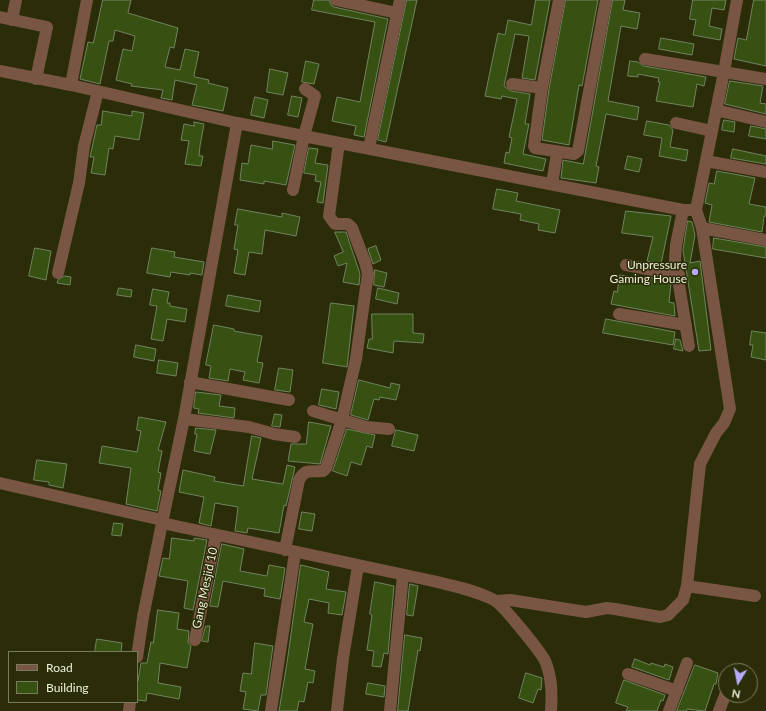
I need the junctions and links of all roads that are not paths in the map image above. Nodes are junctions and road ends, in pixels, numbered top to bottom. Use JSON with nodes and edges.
{"nodes":[{"id":1,"x":16,"y":0,"type":"edge"},
{"id":2,"x":87,"y":0,"type":"edge"},
{"id":3,"x":336,"y":0,"type":"edge"},
{"id":4,"x":400,"y":0,"type":"edge"},
{"id":5,"x":559,"y":0,"type":"edge"},
{"id":6,"x":606,"y":0,"type":"edge"},
{"id":7,"x":737,"y":0,"type":"edge"},
{"id":8,"x":398,"y":13,"type":"junction"},
{"id":9,"x":0,"y":17,"type":"edge"},
{"id":10,"x":12,"y":20,"type":"junction"},
{"id":11,"x":645,"y":59,"type":"dead end"},
{"id":12,"x":0,"y":72,"type":"edge"},
{"id":13,"x":724,"y":72,"type":"junction"},
{"id":14,"x":36,"y":79,"type":"junction"},
{"id":15,"x":766,"y":79,"type":"edge"},
{"id":16,"x":512,"y":84,"type":"dead end"},
{"id":17,"x":71,"y":85,"type":"junction"},
{"id":18,"x":542,"y":88,"type":"junction"},
{"id":19,"x":305,"y":89,"type":"dead end"},
{"id":20,"x":98,"y":91,"type":"junction"},
{"id":21,"x":716,"y":110,"type":"junction"},
{"id":22,"x":766,"y":122,"type":"edge"},
{"id":23,"x":237,"y":123,"type":"junction"},
{"id":24,"x":676,"y":123,"type":"dead end"},
{"id":25,"x":712,"y":131,"type":"junction"},
{"id":26,"x":304,"y":136,"type":"junction"},
{"id":27,"x":338,"y":143,"type":"junction"},
{"id":28,"x":369,"y":148,"type":"junction"},
{"id":29,"x":558,"y":153,"type":"junction"},
{"id":30,"x":706,"y":161,"type":"junction"},
{"id":31,"x":766,"y":172,"type":"edge"},
{"id":32,"x":552,"y":184,"type":"junction"},
{"id":33,"x":293,"y":190,"type":"dead end"},
{"id":34,"x":683,"y":210,"type":"junction"},
{"id":35,"x":696,"y":210,"type":"junction"},
{"id":36,"x":702,"y":228,"type":"junction"},
{"id":37,"x":766,"y":240,"type":"edge"},
{"id":38,"x":626,"y":265,"type":"dead end"},
{"id":39,"x":58,"y":273,"type":"dead end"},
{"id":40,"x":679,"y":275,"type":"junction"},
{"id":41,"x":619,"y":314,"type":"dead end"},
{"id":42,"x":686,"y":325,"type":"junction"},
{"id":43,"x":689,"y":346,"type":"dead end"},
{"id":44,"x":190,"y":382,"type":"junction"},
{"id":45,"x":289,"y":400,"type":"dead end"},
{"id":46,"x":313,"y":412,"type":"dead end"},
{"id":47,"x":184,"y":419,"type":"junction"},
{"id":48,"x":342,"y":420,"type":"junction"},
{"id":49,"x":389,"y":428,"type":"dead end"},
{"id":50,"x":296,"y":437,"type":"dead end"},
{"id":51,"x":0,"y":483,"type":"edge"},
{"id":52,"x":162,"y":522,"type":"junction"},
{"id":53,"x":216,"y":535,"type":"junction"},
{"id":54,"x":290,"y":551,"type":"junction"},
{"id":55,"x":358,"y":566,"type":"junction"},
{"id":56,"x":403,"y":575,"type":"junction"},
{"id":57,"x":687,"y":586,"type":"junction"},
{"id":58,"x":756,"y":596,"type":"dead end"},
{"id":59,"x":496,"y":601,"type":"junction"},
{"id":60,"x":194,"y":640,"type":"dead end"},
{"id":61,"x":138,"y":651,"type":"edge"},
{"id":62,"x":687,"y":663,"type":"dead end"},
{"id":63,"x":628,"y":674,"type":"dead end"},
{"id":64,"x":677,"y":691,"type":"junction"},
{"id":65,"x":271,"y":711,"type":"edge"},
{"id":66,"x":337,"y":711,"type":"edge"},
{"id":67,"x":390,"y":711,"type":"edge"},
{"id":68,"x":551,"y":711,"type":"edge"},
{"id":69,"x":669,"y":711,"type":"edge"}],
"edges":[{"from":1,"to":10,"type":"street"},
{"from":2,"to":17,"type":"street"},
{"from":3,"to":8,"type":"street"},
{"from":4,"to":8,"type":"street"},
{"from":5,"to":18,"type":"street"},
{"from":6,"to":29,"type":"street"},
{"from":7,"to":13,"type":"street"},
{"from":8,"to":28,"type":"street"},
{"from":9,"to":10,"type":"street"},
{"from":10,"to":14,"type":"street"},
{"from":11,"to":13,"type":"street"},
{"from":12,"to":14,"type":"street"},
{"from":13,"to":15,"type":"street"},
{"from":13,"to":21,"type":"street"},
{"from":14,"to":17,"type":"street"},
{"from":16,"to":18,"type":"street"},
{"from":17,"to":20,"type":"street"},
{"from":18,"to":29,"type":"street"},
{"from":19,"to":26,"type":"street"},
{"from":20,"to":23,"type":"street"},
{"from":20,"to":39,"type":"street"},
{"from":21,"to":22,"type":"street"},
{"from":21,"to":25,"type":"street"},
{"from":23,"to":26,"type":"street"},
{"from":23,"to":44,"type":"street"},
{"from":24,"to":25,"type":"street"},
{"from":25,"to":30,"type":"street"},
{"from":26,"to":27,"type":"street"},
{"from":26,"to":33,"type":"street"},
{"from":27,"to":28,"type":"street"},
{"from":27,"to":48,"type":"street"},
{"from":28,"to":32,"type":"street"},
{"from":29,"to":32,"type":"street"},
{"from":30,"to":31,"type":"street"},
{"from":30,"to":35,"type":"street"},
{"from":32,"to":34,"type":"street"},
{"from":34,"to":35,"type":"street"},
{"from":34,"to":40,"type":"street"},
{"from":35,"to":36,"type":"street"},
{"from":36,"to":37,"type":"street"},
{"from":36,"to":57,"type":"street"},
{"from":38,"to":40,"type":"street"},
{"from":40,"to":42,"type":"street"},
{"from":41,"to":42,"type":"street"},
{"from":42,"to":43,"type":"street"},
{"from":44,"to":45,"type":"street"},
{"from":44,"to":47,"type":"street"},
{"from":46,"to":48,"type":"street"},
{"from":47,"to":50,"type":"street"},
{"from":47,"to":52,"type":"street"},
{"from":48,"to":49,"type":"street"},
{"from":48,"to":54,"type":"street"},
{"from":51,"to":52,"type":"street"},
{"from":52,"to":53,"type":"street"},
{"from":52,"to":61,"type":"street"},
{"from":53,"to":54,"type":"street"},
{"from":53,"to":60,"type":"street","name":"Gang Mesjid 10"},
{"from":54,"to":55,"type":"street"},
{"from":54,"to":65,"type":"street"},
{"from":55,"to":56,"type":"street"},
{"from":55,"to":66,"type":"street"},
{"from":56,"to":59,"type":"street"},
{"from":56,"to":67,"type":"street"},
{"from":57,"to":58,"type":"street"},
{"from":57,"to":59,"type":"street"},
{"from":59,"to":68,"type":"street"},
{"from":62,"to":64,"type":"street"},
{"from":63,"to":64,"type":"street"},
{"from":64,"to":69,"type":"street"}]}
